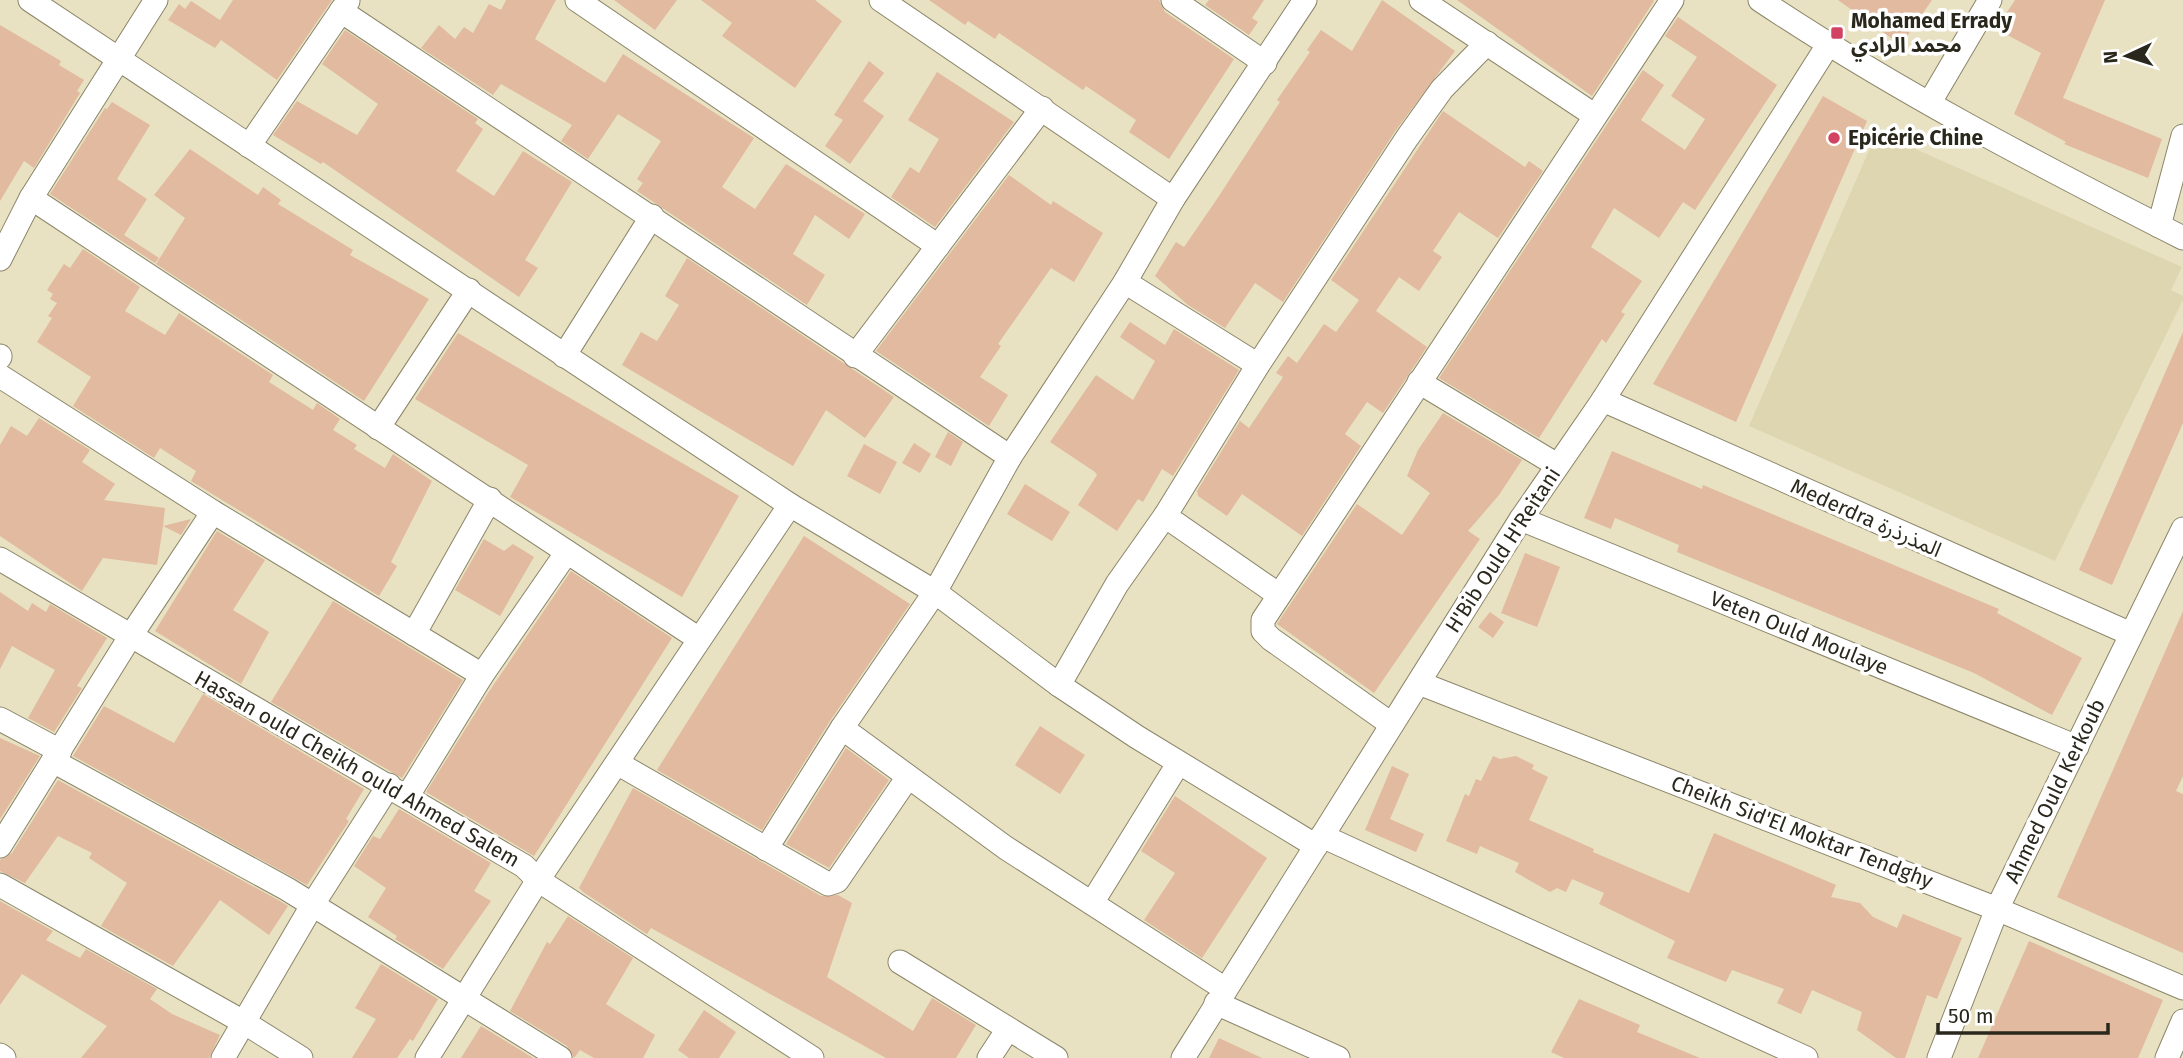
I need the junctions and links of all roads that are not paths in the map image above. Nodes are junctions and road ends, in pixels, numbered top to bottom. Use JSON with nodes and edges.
{"nodes":[{"id":1,"x":30,"y":0,"type":"edge"},
{"id":2,"x":156,"y":0,"type":"edge"},
{"id":3,"x":578,"y":0,"type":"edge"},
{"id":4,"x":881,"y":0,"type":"edge"},
{"id":5,"x":1173,"y":0,"type":"edge"},
{"id":6,"x":1305,"y":0,"type":"edge"},
{"id":7,"x":1421,"y":0,"type":"edge"},
{"id":8,"x":1672,"y":0,"type":"edge"},
{"id":9,"x":1760,"y":0,"type":"edge"},
{"id":10,"x":1990,"y":0,"type":"edge"},
{"id":11,"x":345,"y":6,"type":"edge"},
{"id":12,"x":1487,"y":43,"type":"junction"},
{"id":13,"x":1828,"y":45,"type":"junction"},
{"id":14,"x":117,"y":58,"type":"junction"},
{"id":15,"x":1265,"y":63,"type":"junction"},
{"id":16,"x":1930,"y":102,"type":"junction"},
{"id":17,"x":1042,"y":108,"type":"junction"},
{"id":18,"x":1594,"y":115,"type":"junction"},
{"id":19,"x":2183,"y":136,"type":"edge"},
{"id":20,"x":249,"y":146,"type":"junction"},
{"id":21,"x":31,"y":198,"type":"junction"},
{"id":22,"x":1173,"y":199,"type":"junction"},
{"id":23,"x":652,"y":216,"type":"junction"},
{"id":24,"x":2159,"y":226,"type":"junction"},
{"id":25,"x":2183,"y":238,"type":"edge"},
{"id":26,"x":938,"y":246,"type":"junction"},
{"id":27,"x":0,"y":259,"type":"edge"},
{"id":28,"x":1125,"y":282,"type":"junction"},
{"id":29,"x":469,"y":290,"type":"junction"},
{"id":30,"x":564,"y":356,"type":"junction"},
{"id":31,"x":855,"y":356,"type":"junction"},
{"id":32,"x":1258,"y":365,"type":"junction"},
{"id":33,"x":0,"y":376,"type":"edge"},
{"id":34,"x":1419,"y":382,"type":"junction"},
{"id":35,"x":1603,"y":400,"type":"junction"},
{"id":36,"x":379,"y":428,"type":"junction"},
{"id":37,"x":1010,"y":457,"type":"junction"},
{"id":38,"x":1557,"y":465,"type":"junction"},
{"id":39,"x":490,"y":499,"type":"junction"},
{"id":40,"x":790,"y":505,"type":"junction"},
{"id":41,"x":213,"y":512,"type":"junction"},
{"id":42,"x":1165,"y":516,"type":"junction"},
{"id":43,"x":1521,"y":519,"type":"junction"},
{"id":44,"x":2183,"y":529,"type":"edge"},
{"id":45,"x":567,"y":552,"type":"junction"},
{"id":46,"x":0,"y":559,"type":"edge"},
{"id":47,"x":935,"y":592,"type":"junction"},
{"id":48,"x":1279,"y":595,"type":"junction"},
{"id":49,"x":414,"y":634,"type":"junction"},
{"id":50,"x":2131,"y":634,"type":"junction"},
{"id":51,"x":130,"y":637,"type":"junction"},
{"id":52,"x":699,"y":639,"type":"junction"},
{"id":53,"x":482,"y":675,"type":"junction"},
{"id":54,"x":1419,"y":683,"type":"junction"},
{"id":55,"x":1059,"y":685,"type":"junction"},
{"id":56,"x":0,"y":719,"type":"edge"},
{"id":57,"x":1391,"y":724,"type":"junction"},
{"id":58,"x":842,"y":728,"type":"junction"},
{"id":59,"x":2077,"y":747,"type":"junction"},
{"id":60,"x":57,"y":756,"type":"junction"},
{"id":61,"x":617,"y":763,"type":"junction"},
{"id":62,"x":1178,"y":764,"type":"junction"},
{"id":63,"x":908,"y":777,"type":"junction"},
{"id":64,"x":398,"y":791,"type":"junction"},
{"id":65,"x":1319,"y":841,"type":"junction"},
{"id":66,"x":0,"y":846,"type":"edge"},
{"id":67,"x":766,"y":849,"type":"junction"},
{"id":68,"x":538,"y":880,"type":"junction"},
{"id":69,"x":0,"y":885,"type":"edge"},
{"id":70,"x":1092,"y":903,"type":"junction"},
{"id":71,"x":313,"y":904,"type":"junction"},
{"id":72,"x":1997,"y":909,"type":"junction"},
{"id":73,"x":900,"y":962,"type":"dead end"},
{"id":74,"x":2183,"y":988,"type":"edge"},
{"id":75,"x":1221,"y":996,"type":"junction"},
{"id":76,"x":463,"y":999,"type":"junction"},
{"id":77,"x":2183,"y":1021,"type":"edge"},
{"id":78,"x":245,"y":1023,"type":"junction"},
{"id":79,"x":1008,"y":1028,"type":"junction"},
{"id":80,"x":223,"y":1058,"type":"edge"},
{"id":81,"x":301,"y":1058,"type":"edge"},
{"id":82,"x":427,"y":1058,"type":"edge"},
{"id":83,"x":560,"y":1058,"type":"edge"},
{"id":84,"x":812,"y":1058,"type":"edge"},
{"id":85,"x":989,"y":1058,"type":"edge"},
{"id":86,"x":1056,"y":1058,"type":"edge"},
{"id":87,"x":1183,"y":1058,"type":"edge"},
{"id":88,"x":1338,"y":1058,"type":"edge"},
{"id":89,"x":1807,"y":1058,"type":"edge"},
{"id":90,"x":1939,"y":1058,"type":"edge"},
{"id":91,"x":2167,"y":1058,"type":"edge"}],
"edges":[{"from":1,"to":14,"type":"street"},
{"from":2,"to":14,"type":"street"},
{"from":3,"to":26,"type":"street"},
{"from":4,"to":17,"type":"street"},
{"from":5,"to":15,"type":"street"},
{"from":6,"to":15,"type":"street"},
{"from":7,"to":12,"type":"street"},
{"from":8,"to":18,"type":"street"},
{"from":9,"to":13,"type":"street"},
{"from":10,"to":16,"type":"street"},
{"from":11,"to":20,"type":"street"},
{"from":11,"to":23,"type":"street"},
{"from":12,"to":18,"type":"street"},
{"from":12,"to":32,"type":"street"},
{"from":13,"to":16,"type":"street"},
{"from":13,"to":35,"type":"street","name":"H'Bib Ould H'Reitani"},
{"from":14,"to":20,"type":"street"},
{"from":14,"to":21,"type":"street"},
{"from":15,"to":22,"type":"street"},
{"from":16,"to":24,"type":"street"},
{"from":17,"to":22,"type":"street"},
{"from":17,"to":26,"type":"street"},
{"from":18,"to":34,"type":"street"},
{"from":19,"to":24,"type":"street"},
{"from":20,"to":29,"type":"street"},
{"from":21,"to":27,"type":"street"},
{"from":21,"to":36,"type":"street"},
{"from":22,"to":28,"type":"street"},
{"from":23,"to":30,"type":"street"},
{"from":23,"to":31,"type":"street"},
{"from":24,"to":25,"type":"street"},
{"from":26,"to":31,"type":"street"},
{"from":28,"to":32,"type":"street"},
{"from":28,"to":37,"type":"street"},
{"from":29,"to":30,"type":"street"},
{"from":29,"to":36,"type":"street"},
{"from":30,"to":40,"type":"street"},
{"from":31,"to":37,"type":"street"},
{"from":32,"to":42,"type":"street"},
{"from":33,"to":41,"type":"street"},
{"from":34,"to":38,"type":"street"},
{"from":34,"to":48,"type":"street"},
{"from":35,"to":38,"type":"street","name":"H'Bib Ould H'Reitani"},
{"from":35,"to":50,"type":"street","name":"Mederdra المذرذرة"},
{"from":36,"to":39,"type":"street"},
{"from":37,"to":47,"type":"street"},
{"from":38,"to":43,"type":"street","name":"H'Bib Ould H'Reitani"},
{"from":39,"to":45,"type":"street"},
{"from":39,"to":49,"type":"street"},
{"from":40,"to":47,"type":"street"},
{"from":40,"to":52,"type":"street"},
{"from":41,"to":49,"type":"street"},
{"from":41,"to":51,"type":"street"},
{"from":42,"to":48,"type":"street"},
{"from":42,"to":55,"type":"street"},
{"from":43,"to":54,"type":"street","name":"H'Bib Ould H'Reitani"},
{"from":43,"to":59,"type":"street","name":"Veten Ould Moulaye"},
{"from":44,"to":50,"type":"street","name":"Ahmed Ould Kerkoub"},
{"from":45,"to":52,"type":"street"},
{"from":45,"to":53,"type":"street"},
{"from":46,"to":51,"type":"street","name":"Hassan ould Cheikh ould Ahmed Salem"},
{"from":47,"to":55,"type":"street"},
{"from":47,"to":58,"type":"street"},
{"from":48,"to":57,"type":"street"},
{"from":49,"to":53,"type":"street"},
{"from":50,"to":59,"type":"street","name":"Ahmed Ould Kerkoub"},
{"from":51,"to":60,"type":"street"},
{"from":51,"to":64,"type":"street","name":"Hassan ould Cheikh ould Ahmed Salem"},
{"from":52,"to":61,"type":"street"},
{"from":53,"to":64,"type":"street"},
{"from":54,"to":57,"type":"street","name":"H'Bib Ould H'Reitani"},
{"from":54,"to":72,"type":"street","name":"Cheikh Sid'El Moktar Tendghy"},
{"from":55,"to":62,"type":"street"},
{"from":56,"to":60,"type":"street"},
{"from":57,"to":65,"type":"street","name":"H'Bib Ould H'Reitani"},
{"from":58,"to":63,"type":"street"},
{"from":58,"to":67,"type":"street"},
{"from":59,"to":72,"type":"street","name":"Ahmed Ould Kerkoub"},
{"from":60,"to":66,"type":"street"},
{"from":60,"to":71,"type":"street"},
{"from":61,"to":67,"type":"street"},
{"from":61,"to":68,"type":"street"},
{"from":62,"to":65,"type":"street"},
{"from":62,"to":70,"type":"street"},
{"from":63,"to":67,"type":"street"},
{"from":63,"to":70,"type":"street"},
{"from":64,"to":68,"type":"street","name":"Hassan ould Cheikh ould Ahmed Salem"},
{"from":64,"to":71,"type":"street"},
{"from":65,"to":75,"type":"street","name":"H'Bib Ould H'Reitani"},
{"from":65,"to":89,"type":"street"},
{"from":68,"to":76,"type":"street"},
{"from":68,"to":84,"type":"street","name":"Hassan ould Cheikh ould Ahmed Salem"},
{"from":69,"to":78,"type":"street"},
{"from":70,"to":75,"type":"street"},
{"from":71,"to":76,"type":"street"},
{"from":71,"to":78,"type":"street"},
{"from":72,"to":74,"type":"street","name":"Cheikh Sid'El Moktar Tendghy"},
{"from":72,"to":90,"type":"street","name":"Ahmed Ould Kerkoub"},
{"from":73,"to":79,"type":"street"},
{"from":75,"to":87,"type":"street","name":"H'Bib Ould H'Reitani"},
{"from":75,"to":88,"type":"street"},
{"from":76,"to":82,"type":"street"},
{"from":76,"to":83,"type":"street"},
{"from":77,"to":91,"type":"street"},
{"from":78,"to":80,"type":"street"},
{"from":78,"to":81,"type":"street"},
{"from":79,"to":85,"type":"street"},
{"from":79,"to":86,"type":"street"}]}
